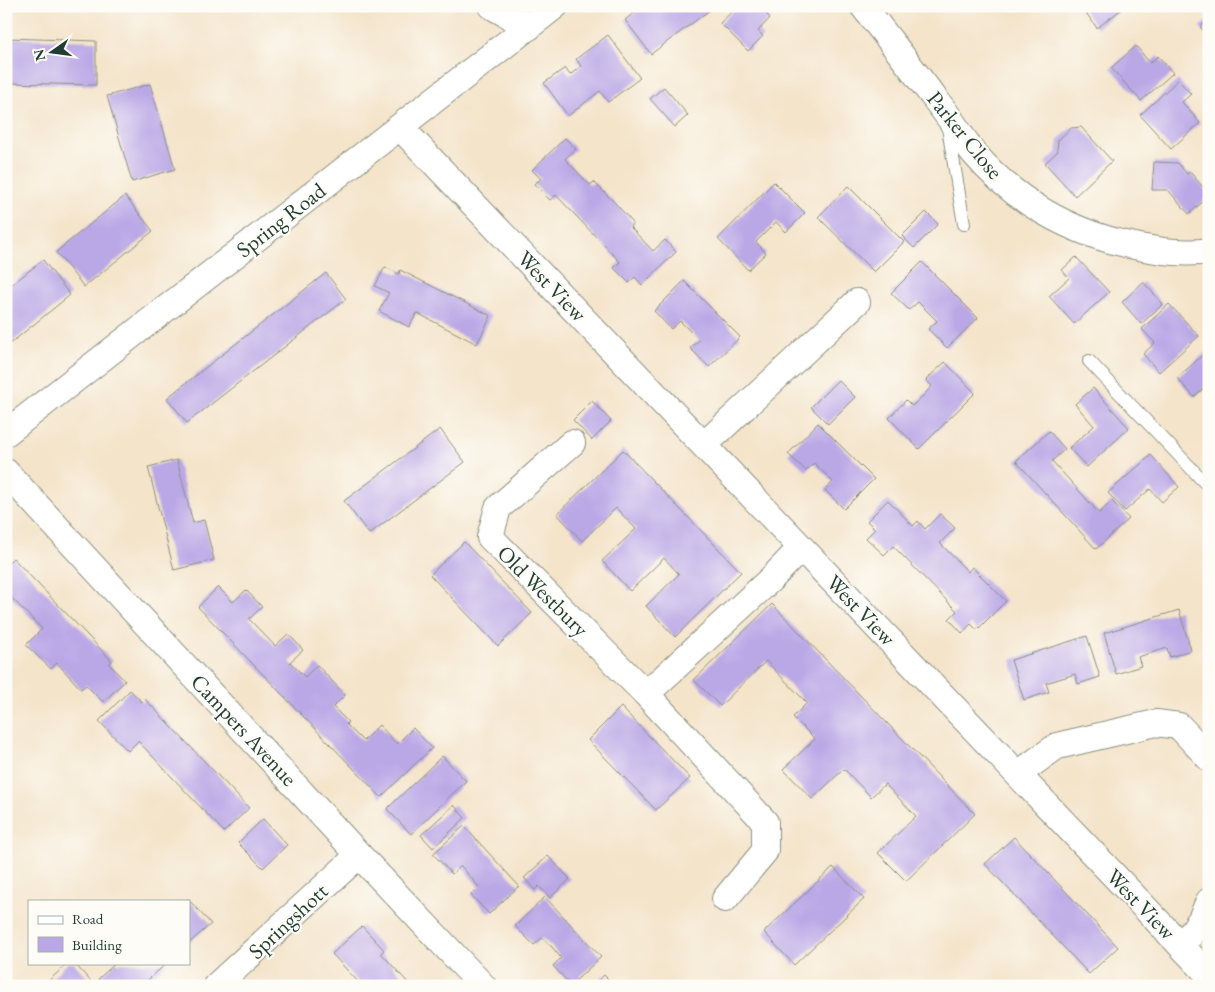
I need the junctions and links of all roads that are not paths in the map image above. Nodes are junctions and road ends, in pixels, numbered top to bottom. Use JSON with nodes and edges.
{"nodes":[{"id":1,"x":492,"y":6,"type":"edge"},
{"id":2,"x":555,"y":6,"type":"edge"},
{"id":3,"x":863,"y":6,"type":"edge"},
{"id":4,"x":528,"y":27,"type":"junction"},
{"id":5,"x":946,"y":113,"type":"junction"},
{"id":6,"x":400,"y":127,"type":"junction"},
{"id":7,"x":964,"y":224,"type":"dead end"},
{"id":8,"x":1209,"y":251,"type":"edge"},
{"id":9,"x":857,"y":302,"type":"dead end"},
{"id":10,"x":1089,"y":361,"type":"dead end"},
{"id":11,"x":6,"y":433,"type":"edge"},
{"id":12,"x":572,"y":443,"type":"dead end"},
{"id":13,"x":704,"y":446,"type":"junction"},
{"id":14,"x":6,"y":472,"type":"edge"},
{"id":15,"x":1209,"y":488,"type":"edge"},
{"id":16,"x":801,"y":548,"type":"junction"},
{"id":17,"x":646,"y":694,"type":"junction"},
{"id":18,"x":1209,"y":758,"type":"edge"},
{"id":19,"x":1018,"y":774,"type":"junction"},
{"id":20,"x":359,"y":855,"type":"junction"},
{"id":21,"x":725,"y":900,"type":"dead end"},
{"id":22,"x":1209,"y":901,"type":"edge"},
{"id":23,"x":1182,"y":947,"type":"junction"},
{"id":24,"x":1209,"y":975,"type":"edge"},
{"id":25,"x":216,"y":986,"type":"edge"},
{"id":26,"x":484,"y":986,"type":"edge"}],
"edges":[{"from":1,"to":4,"type":"street"},
{"from":2,"to":4,"type":"street","name":"Spring Road"},
{"from":3,"to":5,"type":"street","name":"Parker Close"},
{"from":4,"to":6,"type":"street","name":"Spring Road"},
{"from":5,"to":7,"type":"lane"},
{"from":5,"to":8,"type":"street","name":"Parker Close"},
{"from":6,"to":11,"type":"street","name":"Spring Road"},
{"from":6,"to":13,"type":"street","name":"West View"},
{"from":9,"to":13,"type":"street"},
{"from":10,"to":15,"type":"lane"},
{"from":12,"to":17,"type":"street","name":"Old Westbury"},
{"from":13,"to":16,"type":"street","name":"West View"},
{"from":14,"to":20,"type":"street","name":"Campers Avenue"},
{"from":16,"to":17,"type":"street"},
{"from":16,"to":19,"type":"street","name":"West View"},
{"from":17,"to":21,"type":"street","name":"Old Westbury"},
{"from":18,"to":19,"type":"street"},
{"from":19,"to":23,"type":"street","name":"West View"},
{"from":20,"to":25,"type":"street","name":"Springshott"},
{"from":20,"to":26,"type":"street","name":"Campers Avenue"},
{"from":22,"to":23,"type":"street","name":"West View"},
{"from":23,"to":24,"type":"street","name":"West View"}]}
